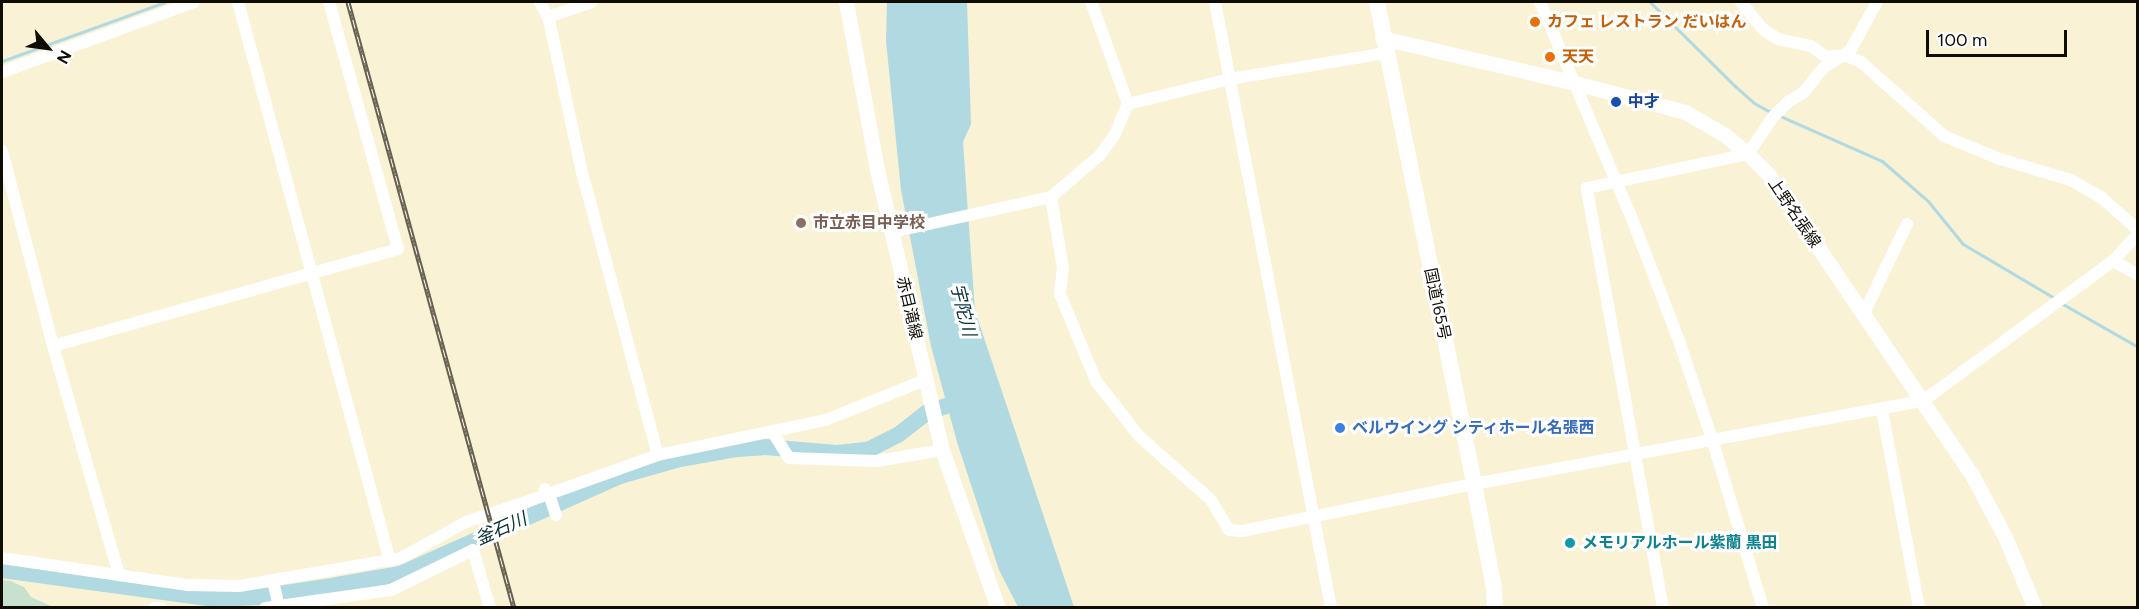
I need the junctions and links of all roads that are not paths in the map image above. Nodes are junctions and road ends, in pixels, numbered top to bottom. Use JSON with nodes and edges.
{"nodes":[{"id":1,"x":194,"y":2,"type":"edge"},
{"id":2,"x":238,"y":2,"type":"edge"},
{"id":3,"x":329,"y":2,"type":"edge"},
{"id":4,"x":540,"y":2,"type":"edge"},
{"id":5,"x":592,"y":2,"type":"edge"},
{"id":6,"x":846,"y":2,"type":"edge"},
{"id":7,"x":1091,"y":2,"type":"edge"},
{"id":8,"x":1215,"y":2,"type":"edge"},
{"id":9,"x":1377,"y":2,"type":"edge"},
{"id":10,"x":1540,"y":2,"type":"edge"},
{"id":11,"x":1741,"y":2,"type":"edge"},
{"id":12,"x":1877,"y":2,"type":"edge"},
{"id":13,"x":548,"y":18,"type":"junction"},
{"id":14,"x":1384,"y":45,"type":"junction"},
{"id":15,"x":1844,"y":55,"type":"junction"},
{"id":16,"x":2,"y":72,"type":"edge"},
{"id":17,"x":1230,"y":79,"type":"junction"},
{"id":18,"x":1575,"y":83,"type":"junction"},
{"id":19,"x":1128,"y":104,"type":"junction"},
{"id":20,"x":2,"y":151,"type":"edge"},
{"id":21,"x":1748,"y":154,"type":"junction"},
{"id":22,"x":1616,"y":181,"type":"junction"},
{"id":23,"x":1051,"y":197,"type":"junction"},
{"id":24,"x":1907,"y":224,"type":"dead end"},
{"id":25,"x":895,"y":232,"type":"junction"},
{"id":26,"x":2138,"y":232,"type":"edge"},
{"id":27,"x":2113,"y":261,"type":"junction"},
{"id":28,"x":312,"y":275,"type":"junction"},
{"id":29,"x":2138,"y":276,"type":"edge"},
{"id":30,"x":1863,"y":315,"type":"junction"},
{"id":31,"x":52,"y":346,"type":"junction"},
{"id":32,"x":925,"y":380,"type":"junction"},
{"id":33,"x":1923,"y":401,"type":"junction"},
{"id":34,"x":1882,"y":410,"type":"junction"},
{"id":35,"x":775,"y":436,"type":"junction"},
{"id":36,"x":1713,"y":439,"type":"junction"},
{"id":37,"x":942,"y":450,"type":"junction"},
{"id":38,"x":1634,"y":454,"type":"junction"},
{"id":39,"x":658,"y":455,"type":"junction"},
{"id":40,"x":1474,"y":484,"type":"junction"},
{"id":41,"x":549,"y":496,"type":"junction"},
{"id":42,"x":501,"y":503,"type":"dead end"},
{"id":43,"x":555,"y":514,"type":"dead end"},
{"id":44,"x":1314,"y":515,"type":"junction"},
{"id":45,"x":2,"y":558,"type":"edge"},
{"id":46,"x":390,"y":561,"type":"junction"},
{"id":47,"x":119,"y":575,"type":"junction"},
{"id":48,"x":274,"y":584,"type":"junction"},
{"id":49,"x":278,"y":604,"type":"edge"},
{"id":50,"x":154,"y":608,"type":"edge"},
{"id":51,"x":161,"y":608,"type":"edge"},
{"id":52,"x":265,"y":608,"type":"edge"},
{"id":53,"x":490,"y":608,"type":"edge"},
{"id":54,"x":998,"y":608,"type":"edge"},
{"id":55,"x":1331,"y":608,"type":"edge"},
{"id":56,"x":1495,"y":608,"type":"edge"},
{"id":57,"x":1664,"y":608,"type":"edge"},
{"id":58,"x":1763,"y":608,"type":"edge"},
{"id":59,"x":1918,"y":608,"type":"edge"},
{"id":60,"x":2035,"y":608,"type":"edge"}],
"edges":[{"from":1,"to":16,"type":"street"},
{"from":2,"to":28,"type":"street"},
{"from":3,"to":28,"type":"street"},
{"from":4,"to":13,"type":"street"},
{"from":5,"to":13,"type":"street"},
{"from":6,"to":25,"type":"main road","name":"赤目滝線"},
{"from":7,"to":19,"type":"street"},
{"from":8,"to":17,"type":"street"},
{"from":9,"to":14,"type":"highway","name":"国道165号"},
{"from":10,"to":18,"type":"street"},
{"from":11,"to":15,"type":"street"},
{"from":12,"to":15,"type":"street"},
{"from":13,"to":39,"type":"street"},
{"from":14,"to":17,"type":"street"},
{"from":14,"to":18,"type":"main road","name":"上野名張線"},
{"from":14,"to":40,"type":"highway","name":"国道165号"},
{"from":15,"to":21,"type":"street"},
{"from":15,"to":26,"type":"street"},
{"from":17,"to":19,"type":"street"},
{"from":17,"to":44,"type":"street"},
{"from":18,"to":21,"type":"main road","name":"上野名張線"},
{"from":18,"to":22,"type":"street"},
{"from":19,"to":23,"type":"street"},
{"from":20,"to":31,"type":"street"},
{"from":21,"to":22,"type":"street"},
{"from":21,"to":30,"type":"main road","name":"上野名張線"},
{"from":22,"to":36,"type":"street"},
{"from":22,"to":38,"type":"street"},
{"from":23,"to":25,"type":"street"},
{"from":23,"to":44,"type":"street"},
{"from":24,"to":30,"type":"street"},
{"from":25,"to":32,"type":"main road","name":"赤目滝線"},
{"from":26,"to":27,"type":"street"},
{"from":27,"to":29,"type":"street"},
{"from":27,"to":33,"type":"street"},
{"from":28,"to":31,"type":"street"},
{"from":28,"to":46,"type":"street"},
{"from":30,"to":33,"type":"main road","name":"上野名張線"},
{"from":31,"to":47,"type":"street"},
{"from":32,"to":35,"type":"street"},
{"from":32,"to":37,"type":"main road","name":"赤目滝線"},
{"from":33,"to":34,"type":"street"},
{"from":33,"to":60,"type":"main road","name":"上野名張線"},
{"from":34,"to":36,"type":"street"},
{"from":34,"to":59,"type":"street"},
{"from":35,"to":37,"type":"street"},
{"from":35,"to":39,"type":"street"},
{"from":36,"to":38,"type":"street"},
{"from":36,"to":58,"type":"street"},
{"from":37,"to":54,"type":"main road","name":"赤目滝線"},
{"from":38,"to":40,"type":"street"},
{"from":38,"to":57,"type":"street"},
{"from":39,"to":41,"type":"street"},
{"from":40,"to":44,"type":"street"},
{"from":40,"to":56,"type":"highway","name":"国道165号"},
{"from":41,"to":42,"type":"street"},
{"from":41,"to":43,"type":"street"},
{"from":41,"to":46,"type":"street"},
{"from":44,"to":55,"type":"street"},
{"from":45,"to":47,"type":"street"},
{"from":46,"to":48,"type":"street"},
{"from":47,"to":48,"type":"street"},
{"from":48,"to":49,"type":"street"},
{"from":49,"to":52,"type":"street"},
{"from":49,"to":53,"type":"street"},
{"from":50,"to":51,"type":"street"}]}
